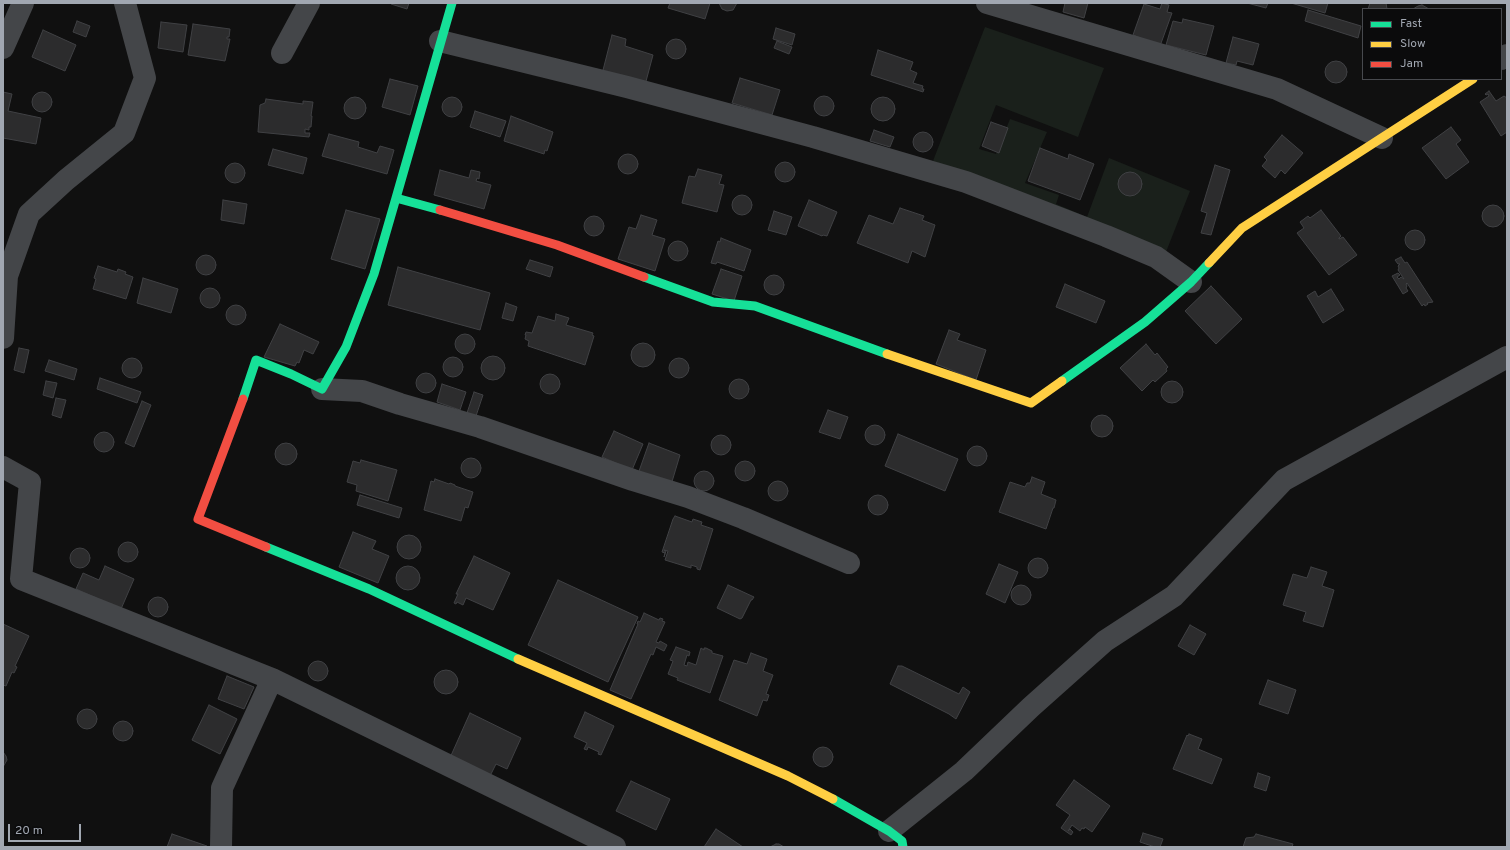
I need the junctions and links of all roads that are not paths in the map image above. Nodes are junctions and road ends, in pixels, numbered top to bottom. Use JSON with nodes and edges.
{"nodes":[{"id":1,"x":23,"y":3,"type":"edge"},
{"id":2,"x":125,"y":3,"type":"edge"},
{"id":3,"x":309,"y":3,"type":"edge"},
{"id":4,"x":452,"y":3,"type":"edge"},
{"id":5,"x":987,"y":3,"type":"edge"},
{"id":6,"x":440,"y":41,"type":"junction"},
{"id":7,"x":3,"y":48,"type":"edge"},
{"id":8,"x":282,"y":53,"type":"dead end"},
{"id":9,"x":1471,"y":80,"type":"edge"},
{"id":10,"x":1382,"y":138,"type":"junction"},
{"id":11,"x":396,"y":198,"type":"junction"},
{"id":12,"x":1191,"y":282,"type":"junction"},
{"id":13,"x":3,"y":335,"type":"edge"},
{"id":14,"x":1507,"y":357,"type":"edge"},
{"id":15,"x":322,"y":389,"type":"junction"},
{"id":16,"x":3,"y":466,"type":"edge"},
{"id":17,"x":849,"y":563,"type":"dead end"},
{"id":18,"x":272,"y":679,"type":"junction"},
{"id":19,"x":889,"y":831,"type":"junction"},
{"id":20,"x":221,"y":847,"type":"edge"},
{"id":21,"x":615,"y":847,"type":"edge"},
{"id":22,"x":903,"y":847,"type":"edge"}],
"edges":[{"from":1,"to":7,"type":"street"},
{"from":2,"to":13,"type":"street"},
{"from":3,"to":8,"type":"street"},
{"from":4,"to":6,"type":"street"},
{"from":5,"to":10,"type":"street"},
{"from":6,"to":11,"type":"street"},
{"from":6,"to":12,"type":"street"},
{"from":9,"to":10,"type":"street"},
{"from":10,"to":12,"type":"street"},
{"from":11,"to":12,"type":"street"},
{"from":11,"to":15,"type":"street"},
{"from":14,"to":19,"type":"street"},
{"from":15,"to":17,"type":"street"},
{"from":15,"to":19,"type":"street"},
{"from":16,"to":18,"type":"street"},
{"from":18,"to":20,"type":"street"},
{"from":18,"to":21,"type":"street"},
{"from":19,"to":22,"type":"street"}]}
